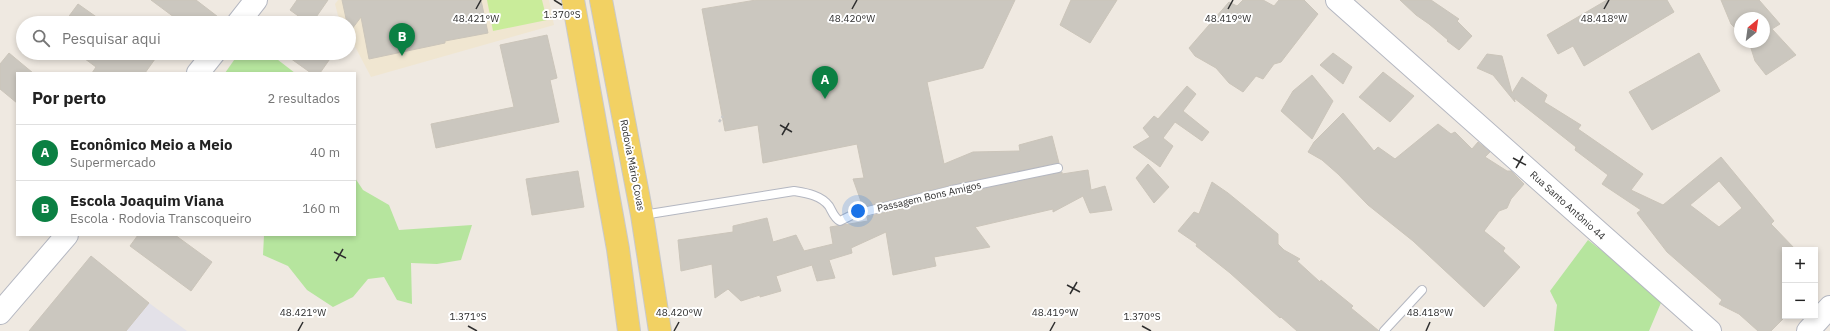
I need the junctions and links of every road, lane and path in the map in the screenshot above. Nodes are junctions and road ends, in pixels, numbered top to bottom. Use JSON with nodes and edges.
{"nodes":[{"id":1,"x":256,"y":0,"type":"edge"},
{"id":2,"x":573,"y":0,"type":"edge"},
{"id":3,"x":601,"y":0,"type":"edge"},
{"id":4,"x":1337,"y":0,"type":"edge"},
{"id":5,"x":243,"y":16,"type":"edge"},
{"id":6,"x":208,"y":60,"type":"edge"},
{"id":7,"x":199,"y":72,"type":"edge"},
{"id":8,"x":723,"y":116,"type":"dead end"},
{"id":9,"x":719,"y":122,"type":"dead end"},
{"id":10,"x":1058,"y":168,"type":"dead end"},
{"id":11,"x":642,"y":215,"type":"junction"},
{"id":12,"x":66,"y":236,"type":"edge"},
{"id":13,"x":1422,"y":290,"type":"dead end"},
{"id":14,"x":1830,"y":307,"type":"edge"},
{"id":15,"x":0,"y":313,"type":"edge"},
{"id":16,"x":629,"y":331,"type":"edge"},
{"id":17,"x":660,"y":331,"type":"edge"},
{"id":18,"x":1384,"y":331,"type":"edge"},
{"id":19,"x":1710,"y":331,"type":"edge"},
{"id":20,"x":1808,"y":331,"type":"edge"}],
"edges":[{"from":1,"to":5,"type":"street"},
{"from":2,"to":16,"type":"main road"},
{"from":3,"to":11,"type":"main road","name":"Rodovia Mário Covas"},
{"from":4,"to":19,"type":"street","name":"Rua Santo Antônio 44"},
{"from":6,"to":7,"type":"street"},
{"from":8,"to":9,"type":"path"},
{"from":10,"to":11,"type":"lane","name":"Passagem Bons Amigos"},
{"from":11,"to":17,"type":"main road","name":"Rodovia Mário Covas"},
{"from":12,"to":15,"type":"street"},
{"from":13,"to":18,"type":"lane"},
{"from":14,"to":20,"type":"street"}]}
